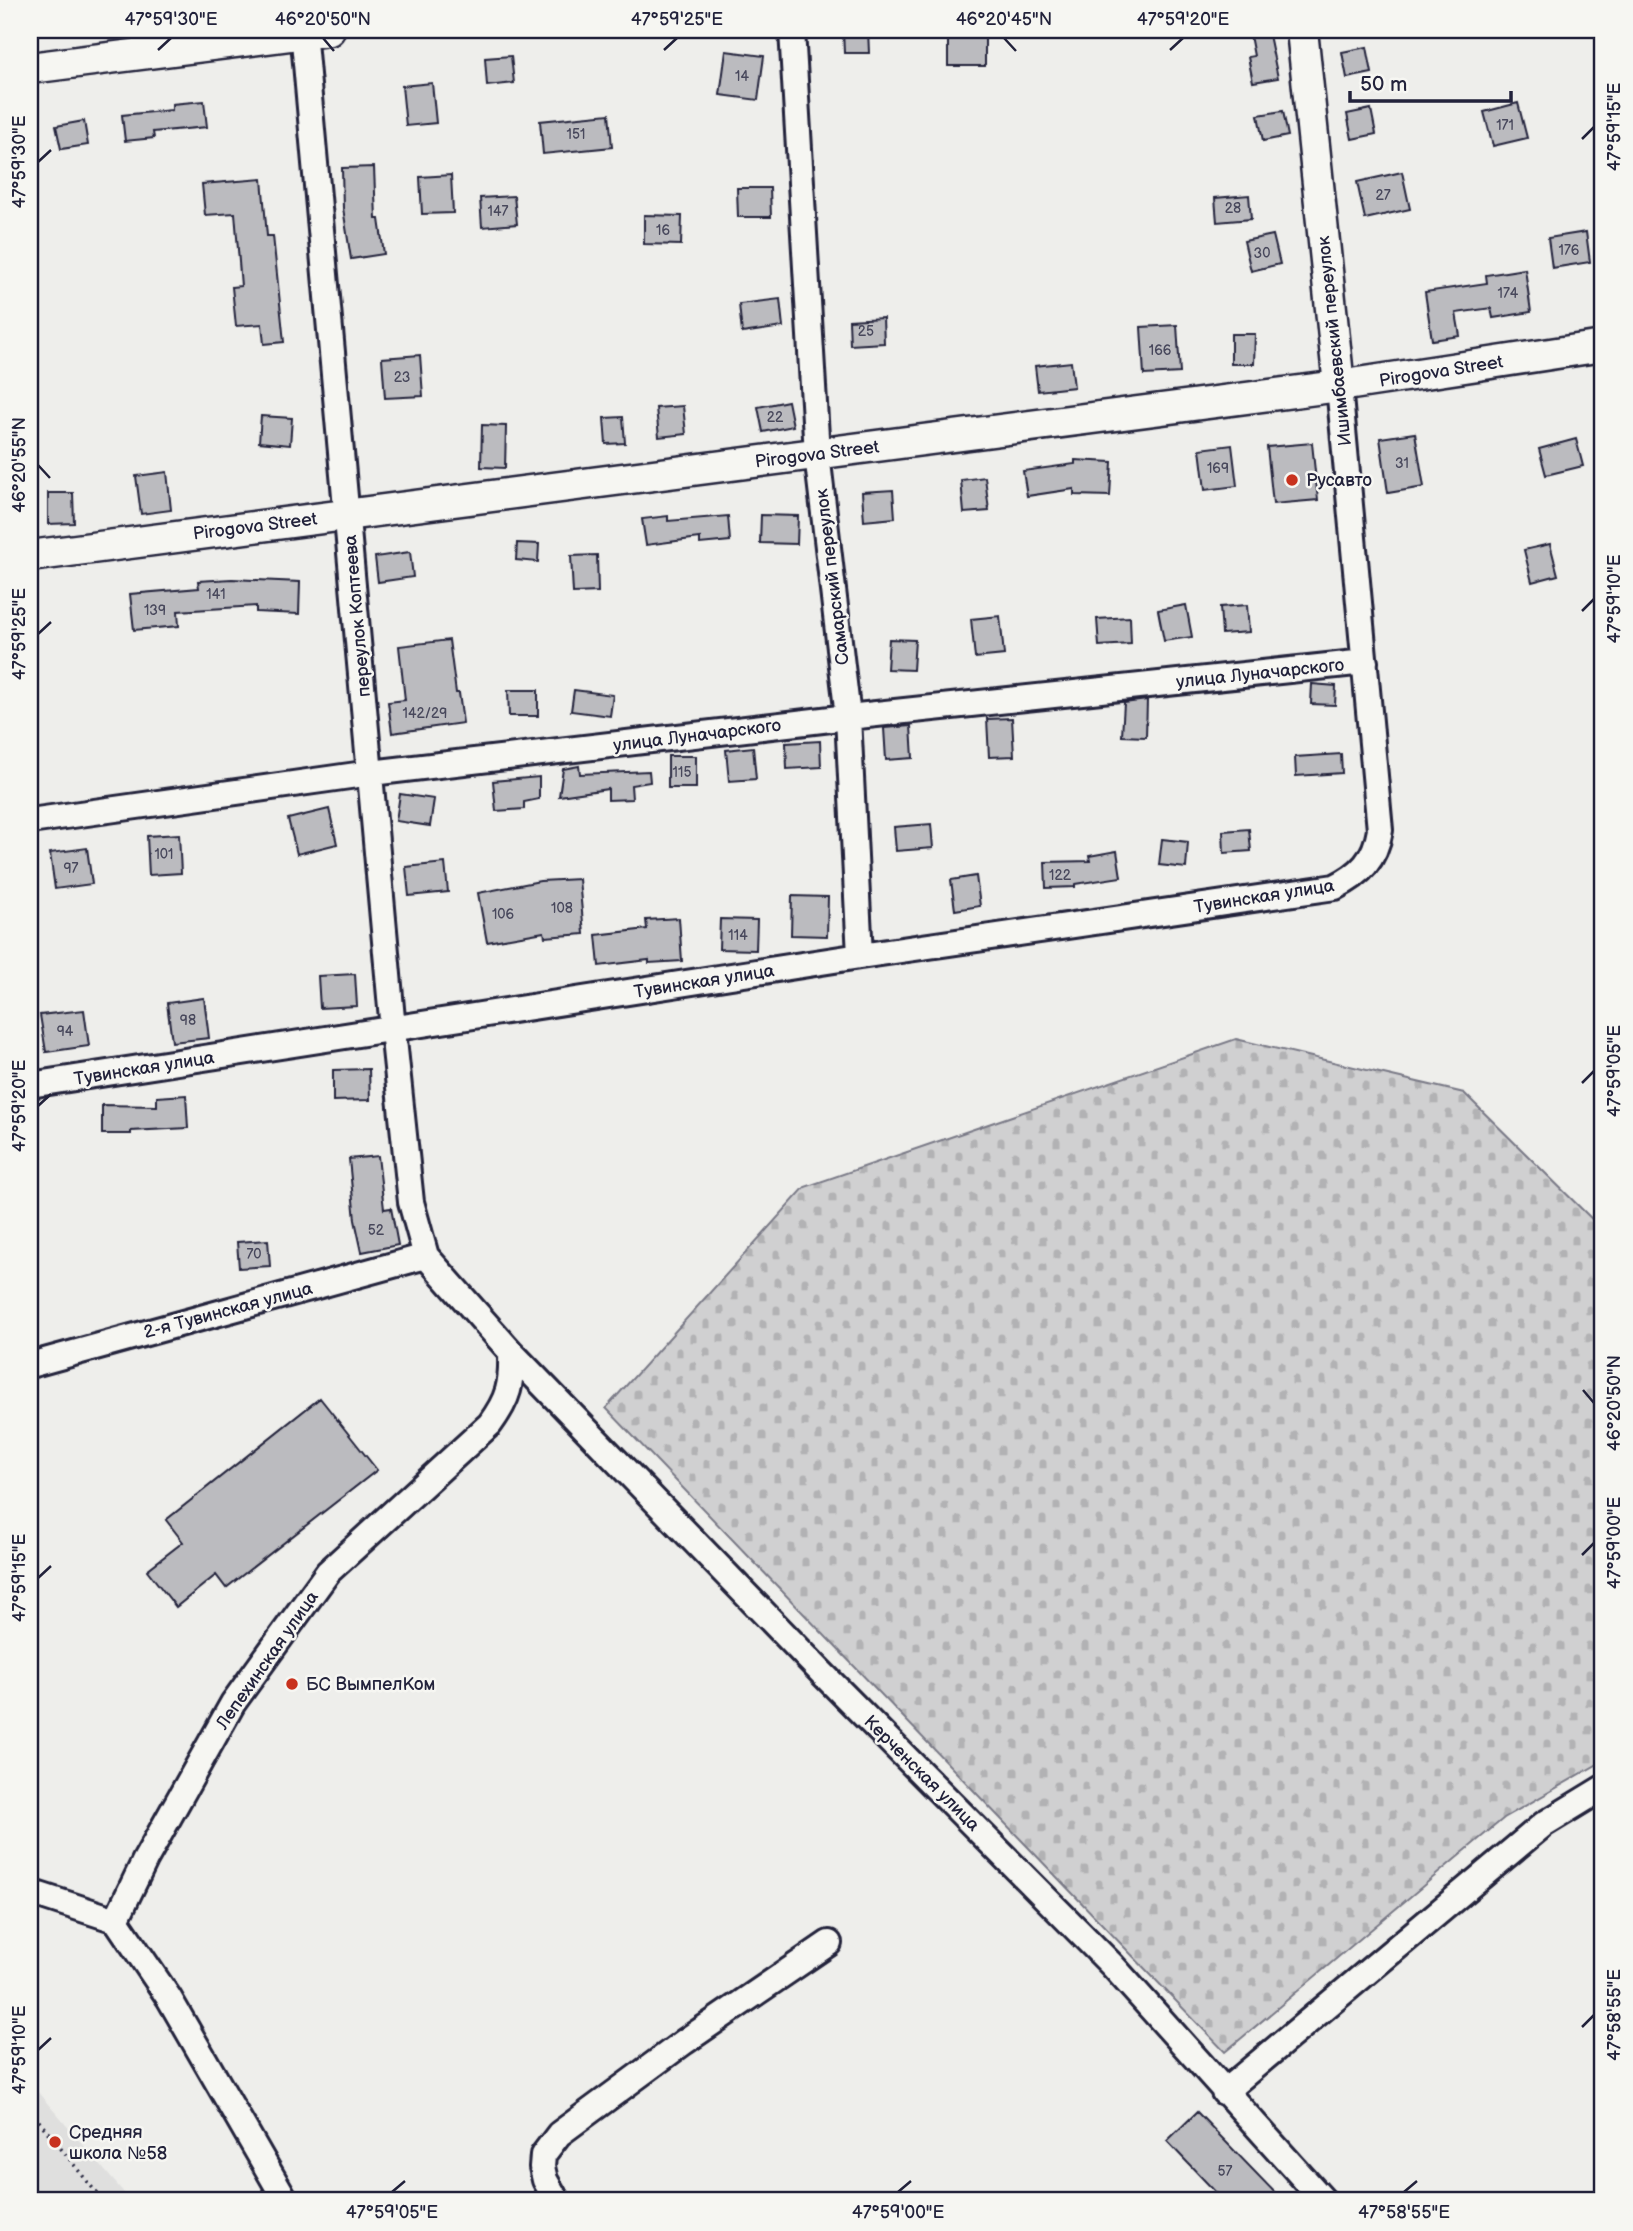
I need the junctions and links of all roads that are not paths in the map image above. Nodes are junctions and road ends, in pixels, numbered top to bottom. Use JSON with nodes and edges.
{"nodes":[{"id":1,"x":792,"y":30,"type":"edge"},
{"id":2,"x":1302,"y":30,"type":"edge"},
{"id":3,"x":311,"y":31,"type":"edge"},
{"id":4,"x":30,"y":68,"type":"edge"},
{"id":5,"x":1603,"y":346,"type":"edge"},
{"id":6,"x":1339,"y":386,"type":"junction"},
{"id":7,"x":817,"y":454,"type":"junction"},
{"id":8,"x":348,"y":515,"type":"junction"},
{"id":9,"x":30,"y":556,"type":"edge"},
{"id":10,"x":1365,"y":662,"type":"junction"},
{"id":11,"x":848,"y":717,"type":"junction"},
{"id":12,"x":371,"y":773,"type":"junction"},
{"id":13,"x":30,"y":821,"type":"edge"},
{"id":14,"x":1369,"y":860,"type":"joint"},
{"id":15,"x":860,"y":956,"type":"junction"},
{"id":16,"x":393,"y":1030,"type":"junction"},
{"id":17,"x":30,"y":1086,"type":"edge"},
{"id":18,"x":426,"y":1256,"type":"junction"},
{"id":19,"x":511,"y":1352,"type":"junction"},
{"id":20,"x":30,"y":1365,"type":"edge"},
{"id":21,"x":1603,"y":1788,"type":"edge"},
{"id":22,"x":30,"y":1892,"type":"edge"},
{"id":23,"x":116,"y":1920,"type":"junction"},
{"id":24,"x":829,"y":1943,"type":"dead end"},
{"id":25,"x":1224,"y":2092,"type":"junction"},
{"id":26,"x":286,"y":2201,"type":"edge"},
{"id":27,"x":557,"y":2201,"type":"edge"},
{"id":28,"x":1324,"y":2201,"type":"edge"}],
"edges":[{"from":1,"to":7,"type":"street","name":"Самарский переулок"},
{"from":2,"to":6,"type":"main road","name":"Ишимбаевский переулок"},
{"from":3,"to":4,"type":"main road"},
{"from":3,"to":8,"type":"street","name":"переулок Коптеева"},
{"from":5,"to":6,"type":"main road","name":"Pirogova Street"},
{"from":6,"to":7,"type":"main road","name":"Pirogova Street"},
{"from":6,"to":10,"type":"street","name":"Ишимбаевский переулок"},
{"from":7,"to":8,"type":"main road","name":"Pirogova Street"},
{"from":7,"to":11,"type":"street","name":"Самарский переулок"},
{"from":8,"to":9,"type":"main road","name":"Pirogova Street"},
{"from":8,"to":12,"type":"street","name":"переулок Коптеева"},
{"from":10,"to":11,"type":"street","name":"улица Луначарского"},
{"from":10,"to":14,"type":"street","name":"Ишимбаевский переулок"},
{"from":11,"to":12,"type":"street","name":"улица Луначарского"},
{"from":11,"to":15,"type":"street","name":"Самарский переулок"},
{"from":12,"to":13,"type":"street","name":"улица Луначарского"},
{"from":12,"to":16,"type":"street","name":"переулок Коптеева"},
{"from":14,"to":15,"type":"street","name":"Тувинская улица"},
{"from":15,"to":16,"type":"street","name":"Тувинская улица"},
{"from":16,"to":17,"type":"street","name":"Тувинская улица"},
{"from":16,"to":18,"type":"street","name":"переулок Коптеева"},
{"from":18,"to":19,"type":"street"},
{"from":18,"to":20,"type":"street","name":"2-я Тувинская улица"},
{"from":19,"to":23,"type":"street","name":"Лепехинская улица"},
{"from":19,"to":25,"type":"street","name":"Керченская улица"},
{"from":21,"to":25,"type":"street"},
{"from":22,"to":23,"type":"street"},
{"from":23,"to":26,"type":"street"},
{"from":24,"to":27,"type":"street"},
{"from":25,"to":28,"type":"street","name":"Керченская улица"}]}
